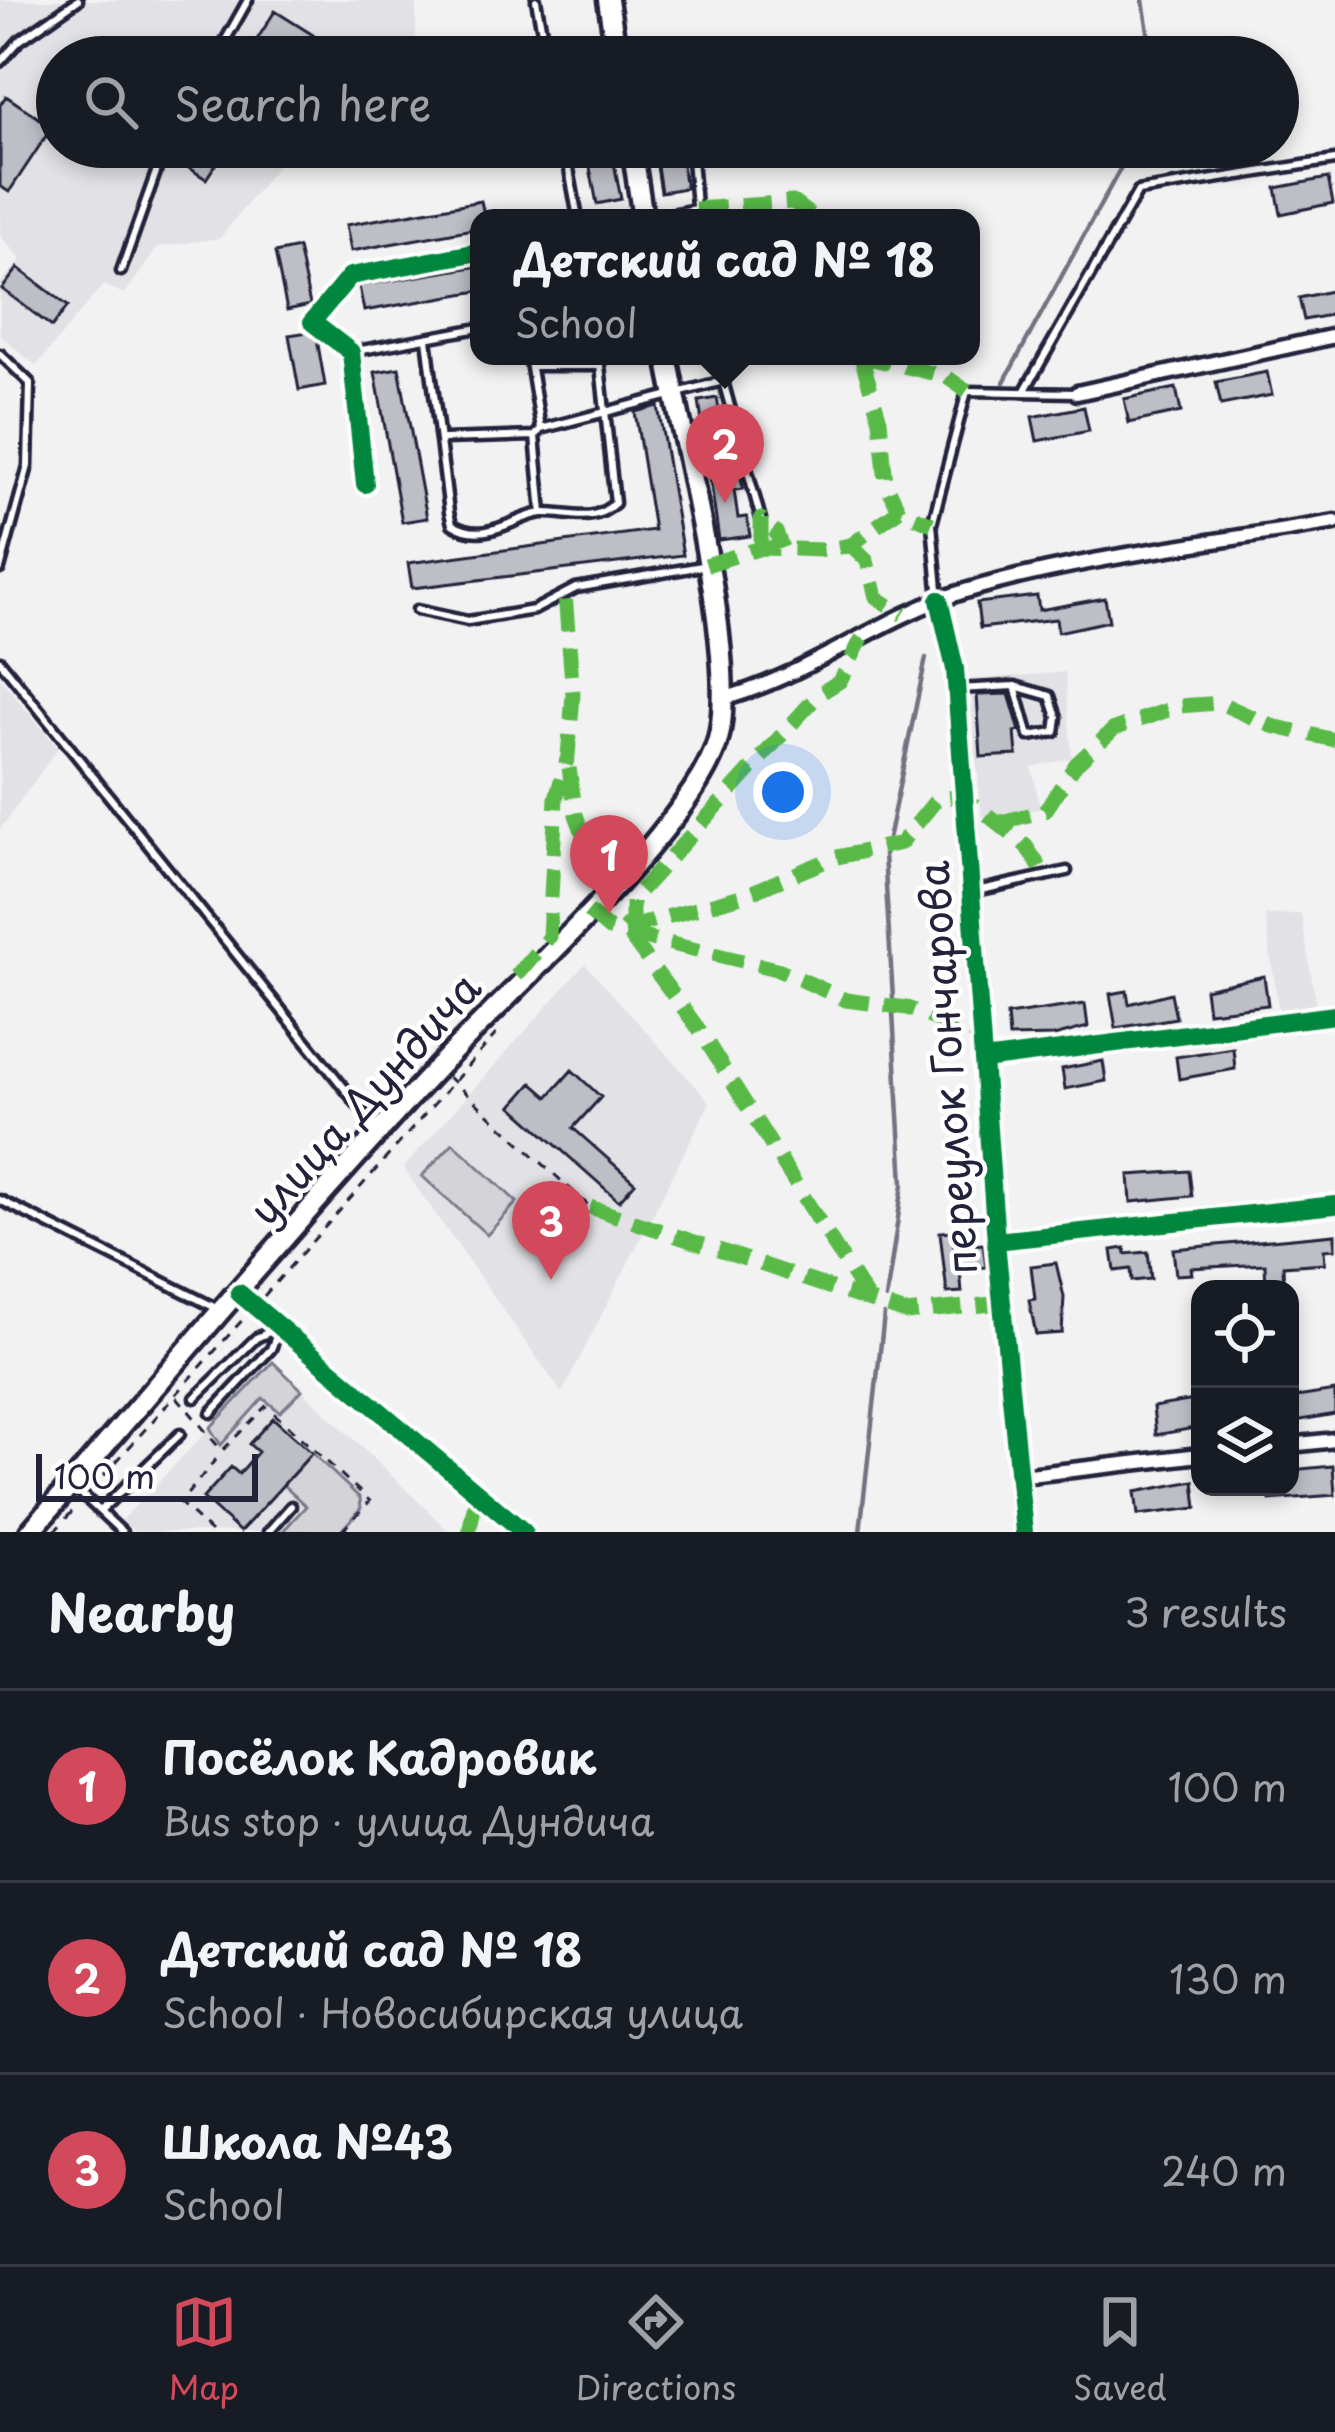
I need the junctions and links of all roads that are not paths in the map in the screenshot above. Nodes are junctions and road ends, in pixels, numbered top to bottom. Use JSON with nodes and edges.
{"nodes":[{"id":1,"x":78,"y":0,"type":"edge"},
{"id":2,"x":248,"y":0,"type":"edge"},
{"id":3,"x":536,"y":0,"type":"edge"},
{"id":4,"x":608,"y":0,"type":"edge"},
{"id":5,"x":228,"y":36,"type":"edge"},
{"id":6,"x":543,"y":36,"type":"edge"},
{"id":7,"x":614,"y":36,"type":"edge"},
{"id":8,"x":0,"y":62,"type":"edge"},
{"id":9,"x":1335,"y":160,"type":"edge"},
{"id":10,"x":1299,"y":165,"type":"edge"},
{"id":11,"x":158,"y":168,"type":"edge"},
{"id":12,"x":569,"y":168,"type":"edge"},
{"id":13,"x":637,"y":168,"type":"edge"},
{"id":14,"x":696,"y":168,"type":"edge"},
{"id":15,"x":1282,"y":168,"type":"edge"},
{"id":16,"x":576,"y":209,"type":"edge"},
{"id":17,"x":646,"y":209,"type":"edge"},
{"id":18,"x":696,"y":209,"type":"edge"},
{"id":19,"x":470,"y":254,"type":"edge"},
{"id":20,"x":121,"y":272,"type":"dead end"},
{"id":21,"x":470,"y":330,"type":"edge"},
{"id":22,"x":1335,"y":336,"type":"edge"},
{"id":23,"x":427,"y":339,"type":"junction"},
{"id":24,"x":351,"y":352,"type":"junction"},
{"id":25,"x":0,"y":354,"type":"edge"},
{"id":26,"x":530,"y":365,"type":"edge"},
{"id":27,"x":587,"y":365,"type":"edge"},
{"id":28,"x":669,"y":365,"type":"edge"},
{"id":29,"x":723,"y":365,"type":"edge"},
{"id":30,"x":601,"y":366,"type":"joint"},
{"id":31,"x":723,"y":381,"type":"junction"},
{"id":32,"x":1024,"y":392,"type":"junction"},
{"id":33,"x":1077,"y":393,"type":"joint"},
{"id":34,"x":674,"y":394,"type":"junction"},
{"id":35,"x":608,"y":408,"type":"junction"},
{"id":36,"x":538,"y":432,"type":"junction"},
{"id":37,"x":444,"y":439,"type":"junction"},
{"id":38,"x":365,"y":484,"type":"dead end"},
{"id":39,"x":542,"y":513,"type":"junction"},
{"id":40,"x":761,"y":519,"type":"dead end"},
{"id":41,"x":1335,"y":521,"type":"edge"},
{"id":42,"x":706,"y":566,"type":"junction"},
{"id":43,"x":0,"y":568,"type":"edge"},
{"id":44,"x":939,"y":600,"type":"junction"},
{"id":45,"x":418,"y":610,"type":"dead end"},
{"id":46,"x":0,"y":662,"type":"edge"},
{"id":47,"x":1015,"y":686,"type":"junction"},
{"id":48,"x":956,"y":689,"type":"junction"},
{"id":49,"x":722,"y":699,"type":"junction"},
{"id":50,"x":1067,"y":871,"type":"dead end"},
{"id":51,"x":971,"y":892,"type":"junction"},
{"id":52,"x":1335,"y":1015,"type":"edge"},
{"id":53,"x":983,"y":1060,"type":"junction"},
{"id":54,"x":380,"y":1132,"type":"junction"},
{"id":55,"x":0,"y":1200,"type":"edge"},
{"id":56,"x":1335,"y":1205,"type":"edge"},
{"id":57,"x":996,"y":1241,"type":"junction"},
{"id":58,"x":238,"y":1293,"type":"junction"},
{"id":59,"x":221,"y":1311,"type":"junction"},
{"id":60,"x":280,"y":1327,"type":"junction"},
{"id":61,"x":195,"y":1398,"type":"dead end"},
{"id":62,"x":211,"y":1414,"type":"dead end"},
{"id":63,"x":180,"y":1434,"type":"dead end"},
{"id":64,"x":1335,"y":1440,"type":"edge"},
{"id":65,"x":1299,"y":1444,"type":"edge"},
{"id":66,"x":1191,"y":1456,"type":"edge"},
{"id":67,"x":1021,"y":1476,"type":"junction"},
{"id":68,"x":78,"y":1491,"type":"junction"},
{"id":69,"x":291,"y":1506,"type":"dead end"},
{"id":70,"x":100,"y":1510,"type":"junction"},
{"id":71,"x":30,"y":1532,"type":"edge"},
{"id":72,"x":122,"y":1532,"type":"edge"},
{"id":73,"x":268,"y":1532,"type":"edge"},
{"id":74,"x":524,"y":1532,"type":"edge"},
{"id":75,"x":1024,"y":1532,"type":"edge"}],
"edges":[{"from":1,"to":8,"type":"lane"},
{"from":2,"to":5,"type":"lane"},
{"from":3,"to":6,"type":"lane"},
{"from":4,"to":7,"type":"main road"},
{"from":9,"to":10,"type":"lane"},
{"from":11,"to":20,"type":"lane"},
{"from":12,"to":16,"type":"lane"},
{"from":13,"to":17,"type":"main road"},
{"from":14,"to":18,"type":"lane"},
{"from":15,"to":32,"type":"lane"},
{"from":19,"to":24,"type":"street"},
{"from":21,"to":23,"type":"lane"},
{"from":22,"to":33,"type":"street"},
{"from":23,"to":24,"type":"lane"},
{"from":23,"to":37,"type":"lane"},
{"from":24,"to":38,"type":"street"},
{"from":25,"to":43,"type":"lane"},
{"from":26,"to":36,"type":"lane"},
{"from":27,"to":30,"type":"lane"},
{"from":28,"to":34,"type":"main road"},
{"from":29,"to":31,"type":"lane"},
{"from":30,"to":35,"type":"lane"},
{"from":31,"to":34,"type":"lane"},
{"from":31,"to":40,"type":"lane"},
{"from":32,"to":33,"type":"lane"},
{"from":32,"to":44,"type":"lane"},
{"from":34,"to":35,"type":"lane"},
{"from":34,"to":42,"type":"main road"},
{"from":35,"to":36,"type":"lane"},
{"from":35,"to":39,"type":"lane"},
{"from":36,"to":37,"type":"lane"},
{"from":36,"to":39,"type":"lane"},
{"from":37,"to":39,"type":"lane"},
{"from":41,"to":44,"type":"street"},
{"from":42,"to":45,"type":"lane"},
{"from":42,"to":49,"type":"main road"},
{"from":44,"to":48,"type":"street","name":"переулок Гончарова"},
{"from":44,"to":49,"type":"street"},
{"from":46,"to":54,"type":"lane"},
{"from":47,"to":47,"type":"lane"},
{"from":47,"to":48,"type":"lane"},
{"from":48,"to":51,"type":"street","name":"переулок Гончарова"},
{"from":49,"to":54,"type":"main road","name":"улица Дундича"},
{"from":50,"to":51,"type":"lane"},
{"from":51,"to":53,"type":"street","name":"переулок Гончарова"},
{"from":52,"to":53,"type":"street"},
{"from":53,"to":57,"type":"street","name":"переулок Гончарова"},
{"from":54,"to":58,"type":"main road","name":"улица Дундича"},
{"from":55,"to":59,"type":"lane"},
{"from":56,"to":57,"type":"street"},
{"from":57,"to":67,"type":"street","name":"переулок Гончарова"},
{"from":58,"to":59,"type":"main road","name":"улица Дундича"},
{"from":58,"to":60,"type":"street"},
{"from":59,"to":68,"type":"main road","name":"улица Дундича"},
{"from":60,"to":61,"type":"lane"},
{"from":60,"to":62,"type":"lane"},
{"from":60,"to":74,"type":"street"},
{"from":63,"to":70,"type":"lane"},
{"from":64,"to":65,"type":"street"},
{"from":66,"to":67,"type":"street"},
{"from":67,"to":75,"type":"street","name":"переулок Гончарова"},
{"from":68,"to":70,"type":"lane"},
{"from":68,"to":71,"type":"main road","name":"улица Дундича"},
{"from":69,"to":73,"type":"lane"},
{"from":70,"to":72,"type":"lane"}]}
